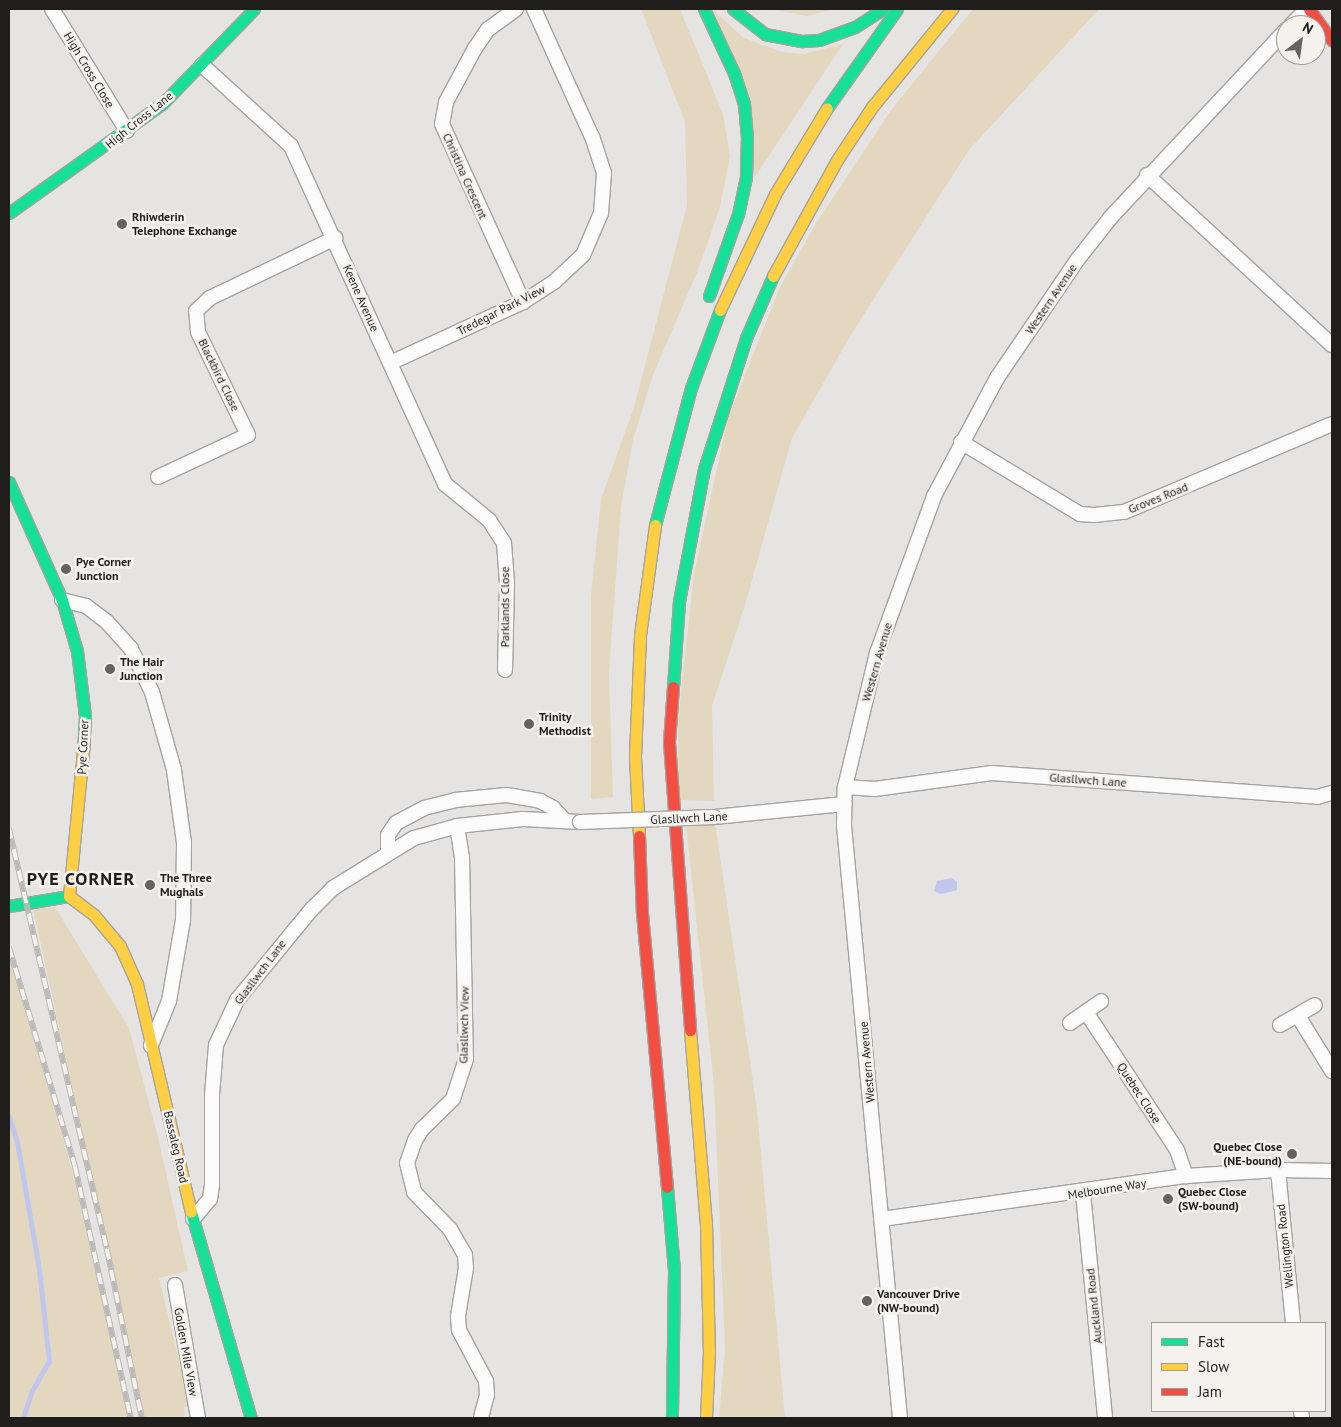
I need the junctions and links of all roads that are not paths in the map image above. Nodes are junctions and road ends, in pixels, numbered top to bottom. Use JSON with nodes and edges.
{"nodes":[{"id":1,"x":52,"y":9,"type":"edge"},
{"id":2,"x":254,"y":9,"type":"edge"},
{"id":3,"x":516,"y":9,"type":"edge"},
{"id":4,"x":534,"y":9,"type":"edge"},
{"id":5,"x":704,"y":9,"type":"edge"},
{"id":6,"x":733,"y":9,"type":"edge"},
{"id":7,"x":883,"y":9,"type":"edge"},
{"id":8,"x":897,"y":9,"type":"edge"},
{"id":9,"x":952,"y":9,"type":"edge"},
{"id":10,"x":1308,"y":9,"type":"edge"},
{"id":11,"x":1276,"y":40,"type":"edge"},
{"id":12,"x":1332,"y":42,"type":"edge"},
{"id":13,"x":202,"y":65,"type":"junction"},
{"id":14,"x":127,"y":131,"type":"junction"},
{"id":15,"x":1147,"y":175,"type":"junction"},
{"id":16,"x":9,"y":213,"type":"edge"},
{"id":17,"x":335,"y":238,"type":"junction"},
{"id":18,"x":523,"y":302,"type":"junction"},
{"id":19,"x":704,"y":309,"type":"dead end"},
{"id":20,"x":1332,"y":345,"type":"edge"},
{"id":21,"x":390,"y":363,"type":"junction"},
{"id":22,"x":670,"y":417,"type":"dead end"},
{"id":23,"x":1332,"y":424,"type":"edge"},
{"id":24,"x":961,"y":442,"type":"junction"},
{"id":25,"x":158,"y":477,"type":"dead end"},
{"id":26,"x":9,"y":482,"type":"edge"},
{"id":27,"x":658,"y":506,"type":"junction"},
{"id":28,"x":504,"y":543,"type":"joint"},
{"id":29,"x":62,"y":600,"type":"junction"},
{"id":30,"x":504,"y":670,"type":"dead end"},
{"id":31,"x":845,"y":787,"type":"junction"},
{"id":32,"x":1332,"y":794,"type":"edge"},
{"id":33,"x":844,"y":804,"type":"junction"},
{"id":34,"x":564,"y":820,"type":"junction"},
{"id":35,"x":457,"y":826,"type":"junction"},
{"id":36,"x":388,"y":853,"type":"junction"},
{"id":37,"x":69,"y":896,"type":"junction"},
{"id":38,"x":9,"y":906,"type":"edge"},
{"id":39,"x":1101,"y":1001,"type":"dead end"},
{"id":40,"x":1315,"y":1005,"type":"dead end"},
{"id":41,"x":1086,"y":1012,"type":"junction"},
{"id":42,"x":1298,"y":1016,"type":"junction"},
{"id":43,"x":1070,"y":1023,"type":"dead end"},
{"id":44,"x":1280,"y":1025,"type":"dead end"},
{"id":45,"x":151,"y":1045,"type":"junction"},
{"id":46,"x":1332,"y":1071,"type":"edge"},
{"id":47,"x":1278,"y":1170,"type":"junction"},
{"id":48,"x":1332,"y":1171,"type":"edge"},
{"id":49,"x":1186,"y":1176,"type":"junction"},
{"id":50,"x":1083,"y":1193,"type":"junction"},
{"id":51,"x":193,"y":1219,"type":"junction"},
{"id":52,"x":882,"y":1220,"type":"junction"},
{"id":53,"x":175,"y":1285,"type":"dead end"},
{"id":54,"x":1293,"y":1322,"type":"edge"},
{"id":55,"x":198,"y":1418,"type":"edge"},
{"id":56,"x":251,"y":1418,"type":"edge"},
{"id":57,"x":481,"y":1418,"type":"edge"},
{"id":58,"x":672,"y":1418,"type":"edge"},
{"id":59,"x":706,"y":1418,"type":"edge"},
{"id":60,"x":900,"y":1418,"type":"edge"},
{"id":61,"x":1105,"y":1418,"type":"edge"}],
"edges":[{"from":1,"to":14,"type":"street","name":"High Cross Close"},
{"from":2,"to":13,"type":"main road","name":"High Cross Lane"},
{"from":3,"to":18,"type":"street","name":"Christina Crescent"},
{"from":4,"to":18,"type":"street","name":"Tredegar Park View"},
{"from":5,"to":19,"type":"main road"},
{"from":6,"to":7,"type":"main road"},
{"from":8,"to":27,"type":"main road"},
{"from":9,"to":59,"type":"main road"},
{"from":10,"to":12,"type":"main road"},
{"from":11,"to":15,"type":"street","name":"Western Avenue"},
{"from":13,"to":14,"type":"main road","name":"High Cross Lane"},
{"from":13,"to":17,"type":"street","name":"Keene Avenue"},
{"from":14,"to":16,"type":"main road","name":"High Cross Lane"},
{"from":15,"to":20,"type":"street"},
{"from":15,"to":24,"type":"street","name":"Western Avenue"},
{"from":17,"to":21,"type":"street","name":"Keene Avenue"},
{"from":17,"to":25,"type":"street","name":"Blackbird Close"},
{"from":18,"to":21,"type":"street","name":"Tredegar Park View"},
{"from":21,"to":28,"type":"street","name":"Keene Avenue"},
{"from":22,"to":27,"type":"main road"},
{"from":23,"to":24,"type":"street","name":"Groves Road"},
{"from":24,"to":31,"type":"street","name":"Western Avenue"},
{"from":26,"to":29,"type":"main road","name":"Pye Corner"},
{"from":27,"to":58,"type":"main road"},
{"from":28,"to":30,"type":"street","name":"Parklands Close"},
{"from":29,"to":37,"type":"main road","name":"Pye Corner"},
{"from":29,"to":45,"type":"street"},
{"from":31,"to":32,"type":"street","name":"Glasllwch Lane"},
{"from":31,"to":33,"type":"street","name":"Western Avenue"},
{"from":33,"to":34,"type":"street","name":"Glasllwch Lane","bridge":true},
{"from":33,"to":52,"type":"street","name":"Western Avenue"},
{"from":34,"to":35,"type":"street","name":"Glasllwch Lane"},
{"from":34,"to":36,"type":"street"},
{"from":35,"to":36,"type":"street","name":"Glasllwch Lane"},
{"from":35,"to":57,"type":"street","name":"Glasllwch View"},
{"from":36,"to":51,"type":"street","name":"Glasllwch Lane"},
{"from":37,"to":38,"type":"main road"},
{"from":37,"to":45,"type":"main road","name":"Bassaleg Road"},
{"from":39,"to":41,"type":"street"},
{"from":40,"to":42,"type":"street"},
{"from":41,"to":43,"type":"street"},
{"from":41,"to":49,"type":"street","name":"Quebec Close"},
{"from":42,"to":44,"type":"street"},
{"from":42,"to":46,"type":"street"},
{"from":45,"to":51,"type":"main road","name":"Bassaleg Road"},
{"from":47,"to":48,"type":"street","name":"Melbourne Way"},
{"from":47,"to":49,"type":"street","name":"Melbourne Way"},
{"from":47,"to":54,"type":"street","name":"Wellington Road"},
{"from":49,"to":50,"type":"street","name":"Melbourne Way"},
{"from":50,"to":52,"type":"street","name":"Melbourne Way"},
{"from":50,"to":61,"type":"street","name":"Auckland Road"},
{"from":51,"to":56,"type":"main road","name":"Bassaleg Road"},
{"from":52,"to":60,"type":"street","name":"Western Avenue"},
{"from":53,"to":55,"type":"street","name":"Golden Mile View"}]}
